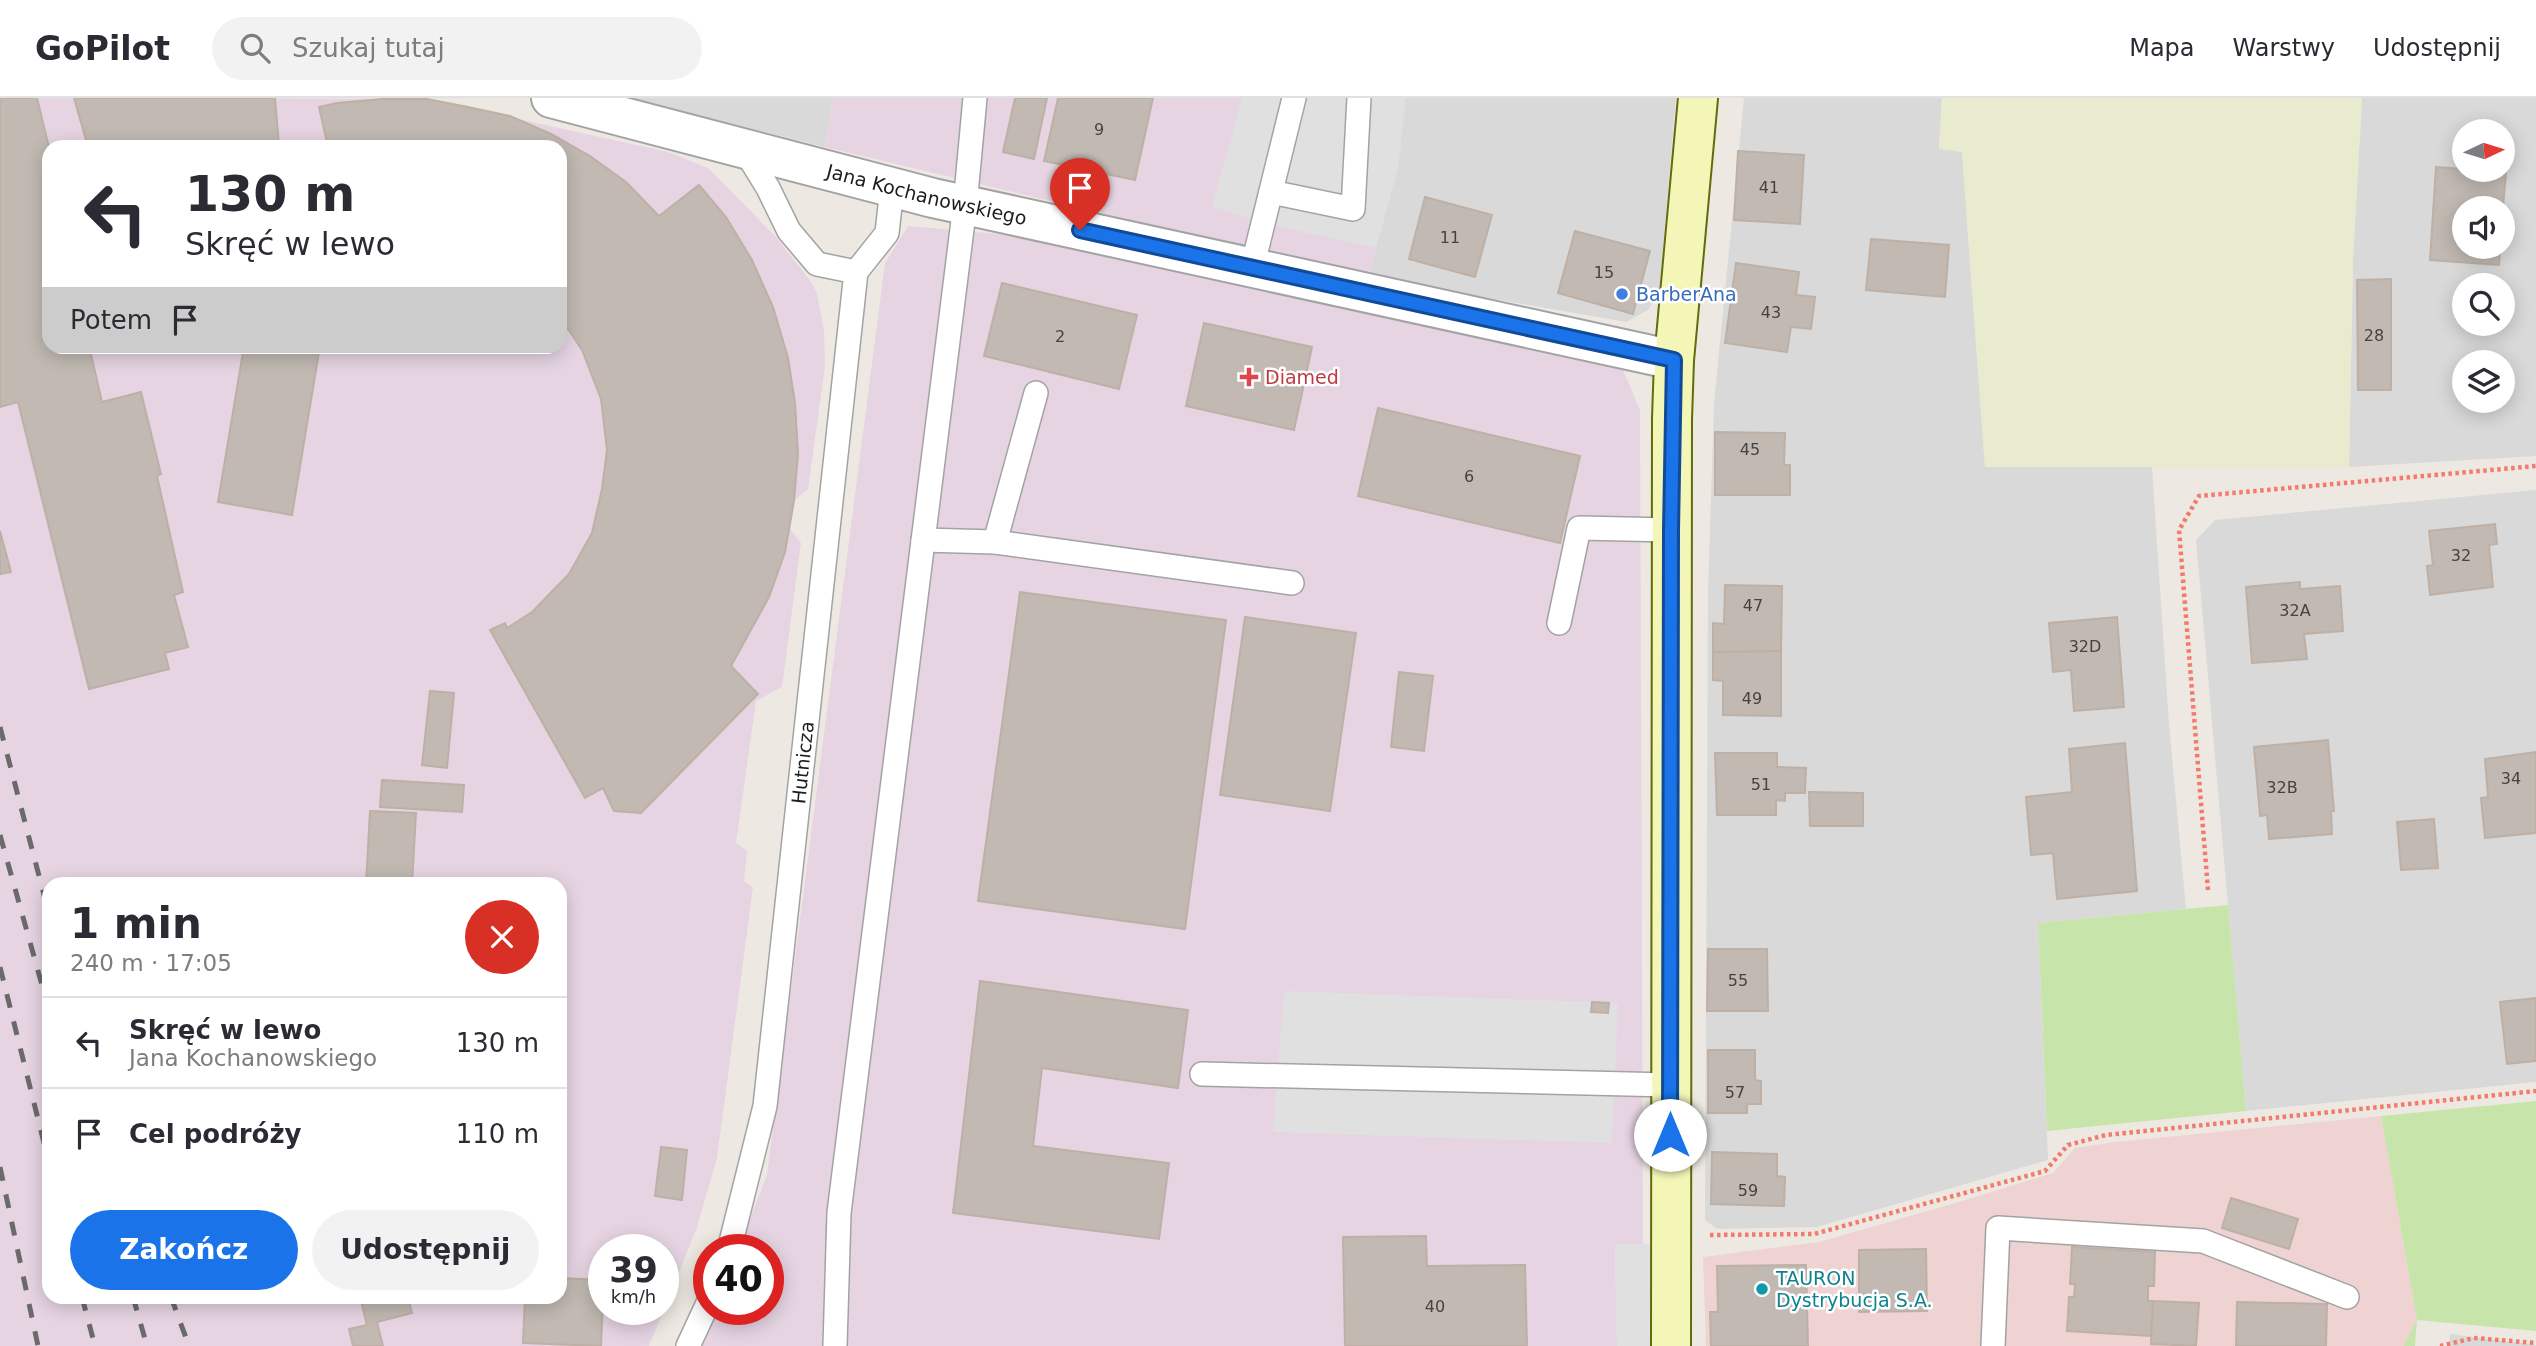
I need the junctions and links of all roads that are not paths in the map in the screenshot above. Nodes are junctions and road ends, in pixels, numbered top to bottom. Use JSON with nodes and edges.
{"nodes":[{"id":1,"x":551,"y":98,"type":"edge"},
{"id":2,"x":975,"y":98,"type":"edge"},
{"id":3,"x":1294,"y":98,"type":"edge"},
{"id":4,"x":1359,"y":98,"type":"edge"},
{"id":5,"x":1698,"y":98,"type":"edge"},
{"id":6,"x":744,"y":149,"type":"junction"},
{"id":7,"x":892,"y":188,"type":"junction"},
{"id":8,"x":1271,"y":192,"type":"junction"},
{"id":9,"x":965,"y":205,"type":"junction"},
{"id":10,"x":1252,"y":268,"type":"junction"},
{"id":11,"x":856,"y":272,"type":"junction"},
{"id":12,"x":1674,"y":360,"type":"junction"},
{"id":13,"x":1037,"y":393,"type":"dead end"},
{"id":14,"x":1671,"y":530,"type":"junction"},
{"id":15,"x":923,"y":540,"type":"junction"},
{"id":16,"x":995,"y":542,"type":"junction"},
{"id":17,"x":1292,"y":583,"type":"dead end"},
{"id":18,"x":1559,"y":623,"type":"dead end"},
{"id":19,"x":1202,"y":1074,"type":"dead end"},
{"id":20,"x":1670,"y":1085,"type":"junction"},
{"id":21,"x":733,"y":1234,"type":"edge"},
{"id":22,"x":2347,"y":1297,"type":"dead end"},
{"id":23,"x":698,"y":1325,"type":"edge"},
{"id":24,"x":688,"y":1346,"type":"edge"},
{"id":25,"x":835,"y":1346,"type":"edge"},
{"id":26,"x":1671,"y":1346,"type":"edge"},
{"id":27,"x":1993,"y":1346,"type":"edge"}],
"edges":[{"from":1,"to":6,"type":"street","name":"Jana Kochanowskiego"},
{"from":2,"to":9,"type":"lane"},
{"from":3,"to":8,"type":"lane"},
{"from":4,"to":8,"type":"lane"},
{"from":5,"to":12,"type":"street"},
{"from":6,"to":7,"type":"street","name":"Jana Kochanowskiego"},
{"from":6,"to":11,"type":"lane"},
{"from":7,"to":9,"type":"street","name":"Jana Kochanowskiego"},
{"from":7,"to":11,"type":"lane"},
{"from":8,"to":10,"type":"lane"},
{"from":9,"to":10,"type":"street","name":"Jana Kochanowskiego"},
{"from":9,"to":15,"type":"lane"},
{"from":10,"to":12,"type":"street","name":"Jana Kochanowskiego"},
{"from":11,"to":21,"type":"lane","name":"Hutnicza"},
{"from":12,"to":14,"type":"street"},
{"from":13,"to":16,"type":"lane"},
{"from":14,"to":18,"type":"lane"},
{"from":14,"to":20,"type":"street"},
{"from":15,"to":16,"type":"lane"},
{"from":15,"to":25,"type":"lane"},
{"from":16,"to":17,"type":"lane"},
{"from":19,"to":20,"type":"lane"},
{"from":20,"to":26,"type":"street"},
{"from":22,"to":27,"type":"lane"},
{"from":23,"to":24,"type":"lane"}]}
